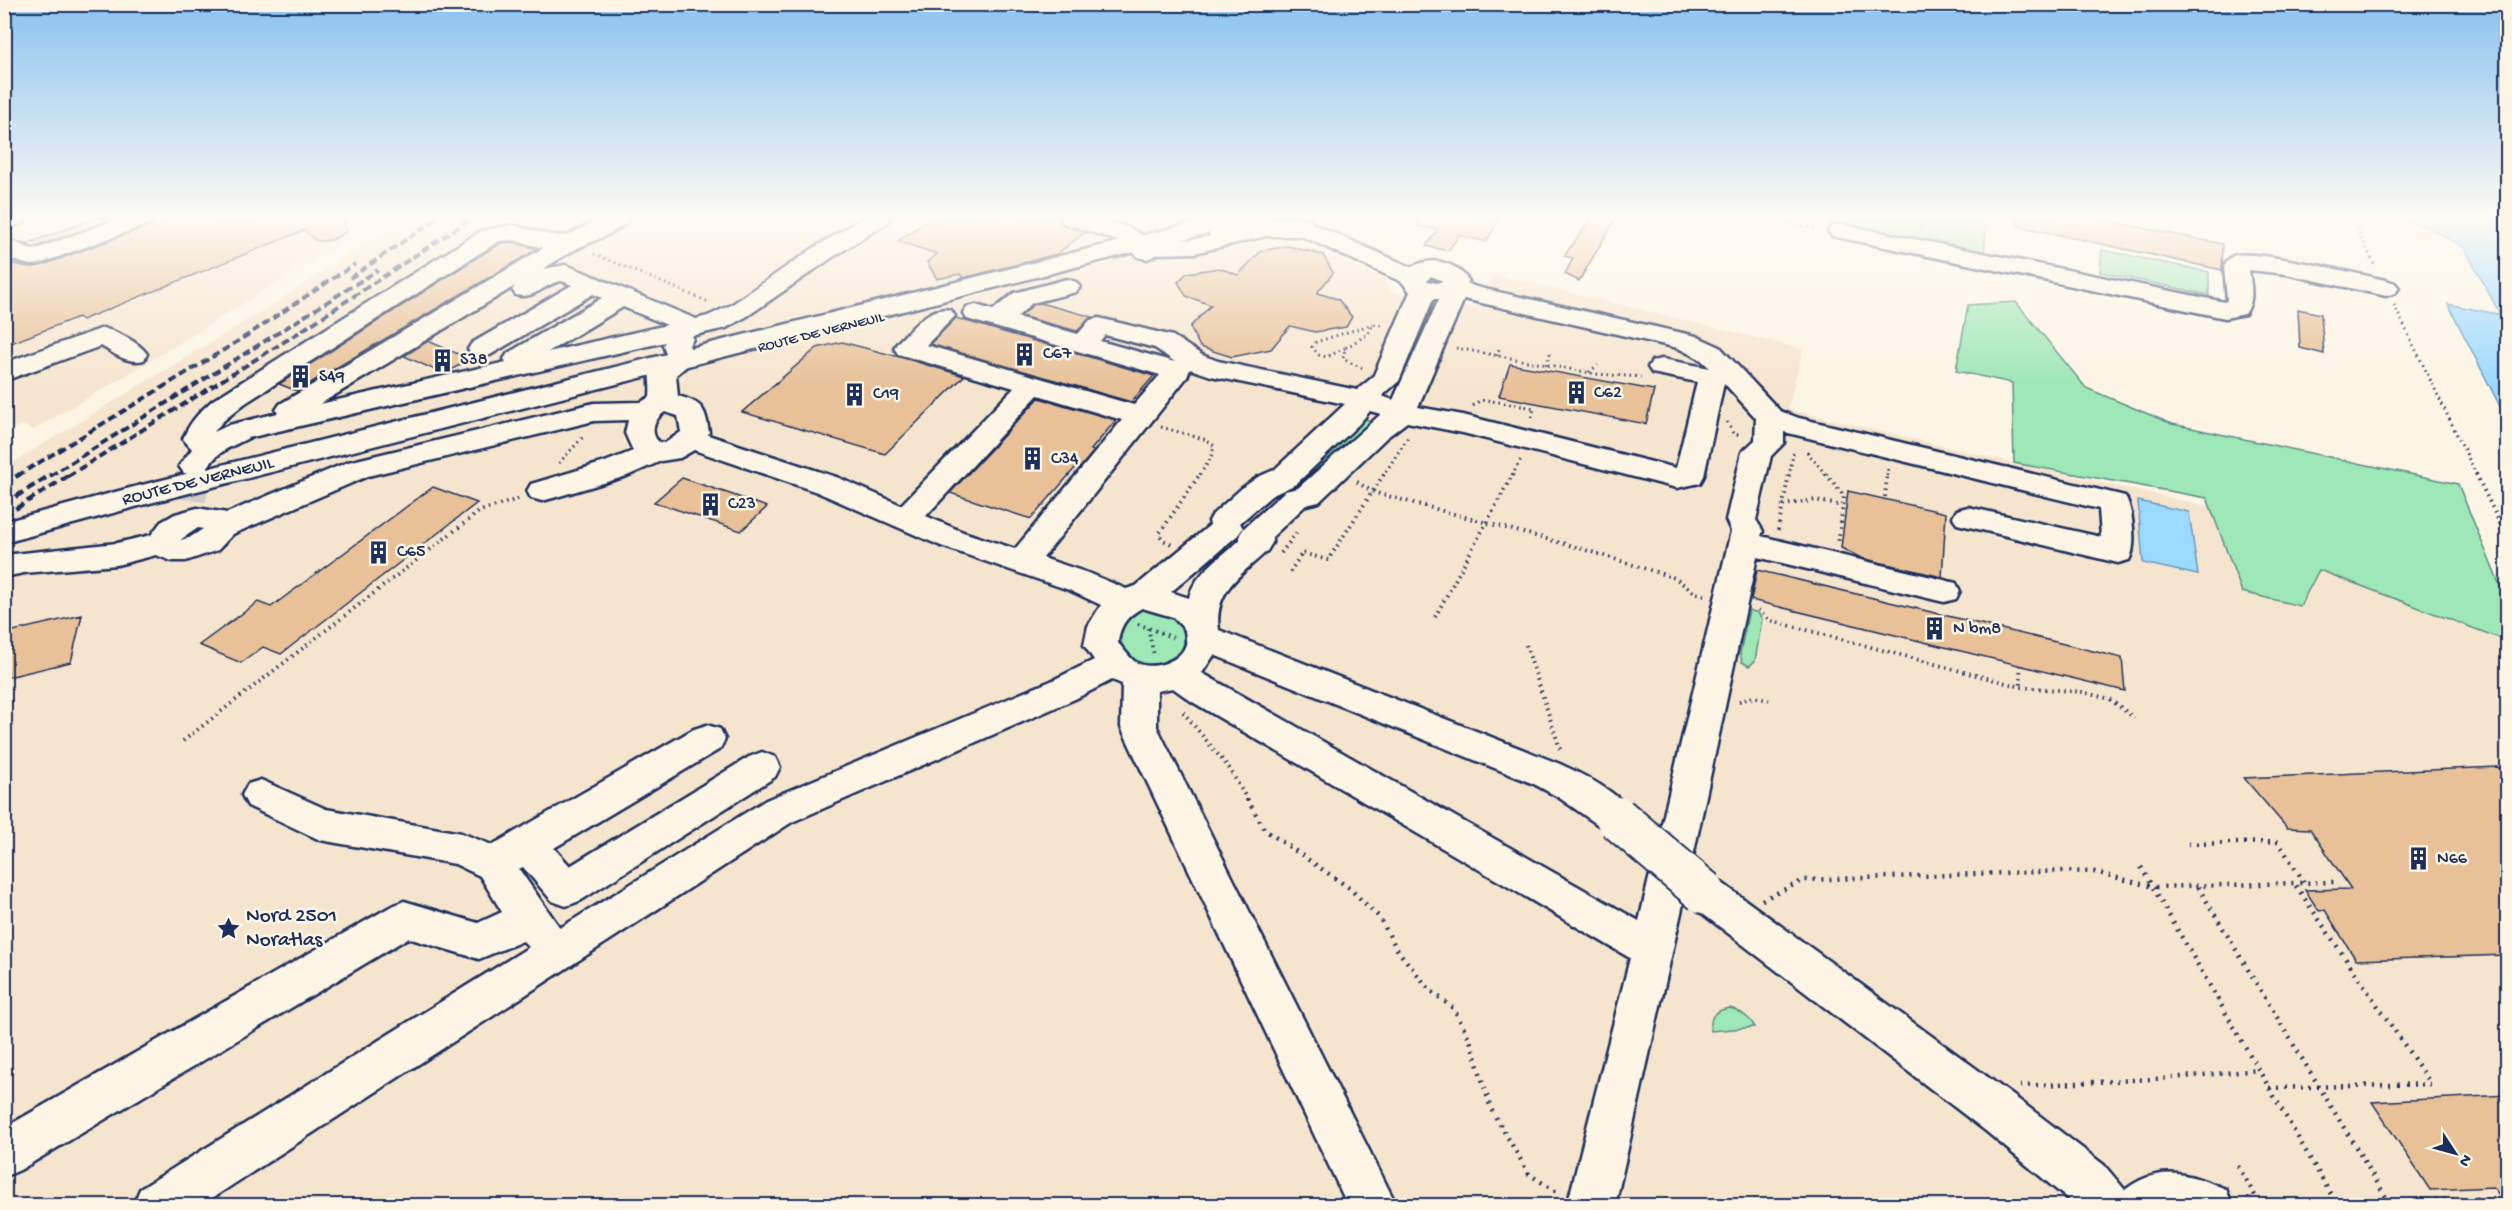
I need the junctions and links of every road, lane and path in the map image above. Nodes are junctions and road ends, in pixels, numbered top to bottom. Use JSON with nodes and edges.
{"nodes":[{"id":1,"x":429,"y":274,"type":"edge"},
{"id":2,"x":517,"y":274,"type":"edge"},
{"id":3,"x":553,"y":274,"type":"edge"},
{"id":4,"x":569,"y":274,"type":"edge"},
{"id":5,"x":644,"y":274,"type":"edge"},
{"id":6,"x":791,"y":274,"type":"edge"},
{"id":7,"x":1041,"y":274,"type":"edge"},
{"id":8,"x":1418,"y":274,"type":"edge"},
{"id":9,"x":1429,"y":274,"type":"edge"},
{"id":10,"x":2060,"y":274,"type":"edge"},
{"id":11,"x":2237,"y":274,"type":"edge"},
{"id":12,"x":2321,"y":274,"type":"edge"},
{"id":13,"x":2379,"y":274,"type":"edge"},
{"id":14,"x":1434,"y":283,"type":"junction"},
{"id":15,"x":592,"y":284,"type":"junction"},
{"id":16,"x":1067,"y":287,"type":"dead end"},
{"id":17,"x":2385,"y":288,"type":"junction"},
{"id":18,"x":621,"y":297,"type":"junction"},
{"id":19,"x":712,"y":303,"type":"dead end"},
{"id":20,"x":942,"y":316,"type":"dead end"},
{"id":21,"x":1373,"y":324,"type":"junction"},
{"id":22,"x":690,"y":328,"type":"junction"},
{"id":23,"x":423,"y":331,"type":"junction"},
{"id":24,"x":1378,"y":336,"type":"dead end"},
{"id":25,"x":1083,"y":344,"type":"junction"},
{"id":26,"x":1500,"y":346,"type":"dead end"},
{"id":27,"x":1345,"y":348,"type":"junction"},
{"id":28,"x":1455,"y":348,"type":"dead end"},
{"id":29,"x":482,"y":349,"type":"dead end"},
{"id":30,"x":1551,"y":351,"type":"dead end"},
{"id":31,"x":134,"y":354,"type":"dead end"},
{"id":32,"x":1497,"y":356,"type":"junction"},
{"id":33,"x":1367,"y":358,"type":"dead end"},
{"id":34,"x":1598,"y":364,"type":"dead end"},
{"id":35,"x":672,"y":365,"type":"junction"},
{"id":36,"x":1546,"y":365,"type":"junction"},
{"id":37,"x":502,"y":371,"type":"junction"},
{"id":38,"x":4,"y":373,"type":"edge"},
{"id":39,"x":1588,"y":373,"type":"junction"},
{"id":40,"x":1656,"y":373,"type":"joint"},
{"id":41,"x":1365,"y":382,"type":"junction"},
{"id":42,"x":1716,"y":384,"type":"junction"},
{"id":43,"x":1032,"y":386,"type":"junction"},
{"id":44,"x":654,"y":407,"type":"junction"},
{"id":45,"x":1471,"y":407,"type":"dead end"},
{"id":46,"x":1149,"y":422,"type":"junction"},
{"id":47,"x":1407,"y":422,"type":"junction"},
{"id":48,"x":264,"y":426,"type":"junction"},
{"id":49,"x":589,"y":431,"type":"dead end"},
{"id":50,"x":1770,"y":436,"type":"junction"},
{"id":51,"x":691,"y":439,"type":"junction"},
{"id":52,"x":1527,"y":441,"type":"junction"},
{"id":53,"x":656,"y":452,"type":"junction"},
{"id":54,"x":1355,"y":481,"type":"dead end"},
{"id":55,"x":1296,"y":486,"type":"junction"},
{"id":56,"x":553,"y":488,"type":"junction"},
{"id":57,"x":1372,"y":492,"type":"junction"},
{"id":58,"x":1783,"y":505,"type":"dead end"},
{"id":59,"x":1842,"y":506,"type":"junction"},
{"id":60,"x":1968,"y":518,"type":"dead end"},
{"id":61,"x":905,"y":519,"type":"junction"},
{"id":62,"x":1488,"y":522,"type":"junction"},
{"id":63,"x":220,"y":527,"type":"junction"},
{"id":64,"x":1300,"y":527,"type":"dead end"},
{"id":65,"x":4,"y":533,"type":"edge"},
{"id":66,"x":1745,"y":537,"type":"junction"},
{"id":67,"x":2508,"y":540,"type":"edge"},
{"id":68,"x":163,"y":543,"type":"junction"},
{"id":69,"x":1172,"y":545,"type":"dead end"},
{"id":70,"x":1264,"y":550,"type":"junction"},
{"id":71,"x":1021,"y":563,"type":"junction"},
{"id":72,"x":1835,"y":565,"type":"junction"},
{"id":73,"x":4,"y":566,"type":"edge"},
{"id":74,"x":1290,"y":572,"type":"dead end"},
{"id":75,"x":1944,"y":591,"type":"dead end"},
{"id":76,"x":1730,"y":602,"type":"junction"},
{"id":77,"x":1139,"y":612,"type":"junction"},
{"id":78,"x":1435,"y":617,"type":"dead end"},
{"id":79,"x":1526,"y":645,"type":"dead end"},
{"id":80,"x":1169,"y":662,"type":"junction"},
{"id":81,"x":2020,"y":665,"type":"dead end"},
{"id":82,"x":2021,"y":687,"type":"junction"},
{"id":83,"x":2134,"y":718,"type":"dead end"},
{"id":84,"x":707,"y":739,"type":"dead end"},
{"id":85,"x":183,"y":741,"type":"dead end"},
{"id":86,"x":1557,"y":741,"type":"dead end"},
{"id":87,"x":762,"y":767,"type":"dead end"},
{"id":88,"x":261,"y":795,"type":"dead end"},
{"id":89,"x":527,"y":844,"type":"junction"},
{"id":90,"x":2188,"y":844,"type":"dead end"},
{"id":91,"x":494,"y":864,"type":"junction"},
{"id":92,"x":2141,"y":867,"type":"dead end"},
{"id":93,"x":2304,"y":882,"type":"dead end"},
{"id":94,"x":2334,"y":882,"type":"dead end"},
{"id":95,"x":2294,"y":883,"type":"junction"},
{"id":96,"x":2197,"y":886,"type":"junction"},
{"id":97,"x":2152,"y":887,"type":"junction"},
{"id":98,"x":1738,"y":918,"type":"junction"},
{"id":99,"x":529,"y":919,"type":"junction"},
{"id":100,"x":1653,"y":950,"type":"junction"},
{"id":101,"x":558,"y":951,"type":"junction"},
{"id":102,"x":2259,"y":1070,"type":"junction"},
{"id":103,"x":2319,"y":1087,"type":"junction"},
{"id":104,"x":2269,"y":1088,"type":"junction"},
{"id":105,"x":1978,"y":1096,"type":"junction"},
{"id":106,"x":4,"y":1154,"type":"edge"},
{"id":107,"x":2238,"y":1166,"type":"dead end"},
{"id":108,"x":2500,"y":1198,"type":"dead end"},
{"id":109,"x":1579,"y":1202,"type":"edge"},
{"id":110,"x":2389,"y":1202,"type":"junction"},
{"id":111,"x":157,"y":1206,"type":"edge"},
{"id":112,"x":1373,"y":1206,"type":"edge"},
{"id":113,"x":2108,"y":1206,"type":"edge"},
{"id":114,"x":2142,"y":1206,"type":"edge"},
{"id":115,"x":2209,"y":1206,"type":"edge"},
{"id":116,"x":2261,"y":1206,"type":"edge"}],
"edges":[{"from":1,"to":48,"type":"main road"},
{"from":2,"to":23,"type":"main road"},
{"from":3,"to":23,"type":"main road"},
{"from":4,"to":15,"type":"main road"},
{"from":5,"to":19,"type":"path"},
{"from":6,"to":22,"type":"main road"},
{"from":7,"to":35,"type":"main road","name":"ROUTE DE VERNEUIL"},
{"from":8,"to":14,"type":"main road"},
{"from":9,"to":14,"type":"main road"},
{"from":10,"to":11,"type":"main road"},
{"from":12,"to":17,"type":"main road"},
{"from":13,"to":17,"type":"path"},
{"from":14,"to":41,"type":"main road"},
{"from":14,"to":42,"type":"main road"},
{"from":14,"to":47,"type":"main road"},
{"from":15,"to":18,"type":"main road"},
{"from":15,"to":29,"type":"main road"},
{"from":16,"to":25,"type":"main road"},
{"from":17,"to":67,"type":"path"},
{"from":18,"to":22,"type":"main road"},
{"from":18,"to":37,"type":"main road"},
{"from":20,"to":43,"type":"main road"},
{"from":21,"to":24,"type":"path"},
{"from":21,"to":27,"type":"path"},
{"from":21,"to":27,"type":"path"},
{"from":22,"to":35,"type":"main road"},
{"from":22,"to":37,"type":"main road"},
{"from":23,"to":48,"type":"main road"},
{"from":25,"to":41,"type":"main road"},
{"from":25,"to":46,"type":"main road"},
{"from":26,"to":32,"type":"path"},
{"from":27,"to":41,"type":"path"},
{"from":28,"to":32,"type":"path"},
{"from":30,"to":36,"type":"path"},
{"from":31,"to":38,"type":"main road"},
{"from":32,"to":36,"type":"path"},
{"from":33,"to":41,"type":"path"},
{"from":34,"to":39,"type":"path"},
{"from":35,"to":44,"type":"main road"},
{"from":35,"to":65,"type":"main road","name":"ROUTE DE VERNEUIL"},
{"from":36,"to":39,"type":"path"},
{"from":37,"to":48,"type":"main road"},
{"from":39,"to":40,"type":"path"},
{"from":40,"to":42,"type":"main road"},
{"from":41,"to":47,"type":"main road"},
{"from":41,"to":55,"type":"main road"},
{"from":42,"to":50,"type":"main road"},
{"from":42,"to":50,"type":"path"},
{"from":42,"to":52,"type":"main road"},
{"from":43,"to":46,"type":"main road"},
{"from":43,"to":61,"type":"main road"},
{"from":44,"to":51,"type":"main road"},
{"from":44,"to":53,"type":"main road"},
{"from":44,"to":63,"type":"main road"},
{"from":45,"to":52,"type":"path"},
{"from":46,"to":69,"type":"path"},
{"from":46,"to":71,"type":"main road"},
{"from":47,"to":52,"type":"main road"},
{"from":47,"to":55,"type":"main road"},
{"from":47,"to":57,"type":"path"},
{"from":49,"to":56,"type":"path"},
{"from":50,"to":59,"type":"path"},
{"from":50,"to":60,"type":"main road"},
{"from":50,"to":66,"type":"main road"},
{"from":51,"to":53,"type":"main road"},
{"from":51,"to":61,"type":"main road"},
{"from":52,"to":62,"type":"path"},
{"from":53,"to":56,"type":"main road"},
{"from":54,"to":57,"type":"path"},
{"from":55,"to":70,"type":"main road"},
{"from":55,"to":77,"type":"main road"},
{"from":56,"to":85,"type":"path"},
{"from":57,"to":62,"type":"path"},
{"from":57,"to":74,"type":"path"},
{"from":58,"to":59,"type":"path"},
{"from":59,"to":72,"type":"path"},
{"from":61,"to":71,"type":"main road"},
{"from":62,"to":76,"type":"path"},
{"from":62,"to":78,"type":"path"},
{"from":63,"to":68,"type":"main road"},
{"from":63,"to":68,"type":"main road"},
{"from":64,"to":70,"type":"path"},
{"from":66,"to":72,"type":"main road"},
{"from":66,"to":76,"type":"main road"},
{"from":68,"to":73,"type":"main road"},
{"from":70,"to":80,"type":"main road"},
{"from":71,"to":77,"type":"main road"},
{"from":72,"to":75,"type":"main road"},
{"from":76,"to":82,"type":"path"},
{"from":76,"to":100,"type":"main road"},
{"from":77,"to":80,"type":"path"},
{"from":77,"to":80,"type":"path"},
{"from":77,"to":80,"type":"main road"},
{"from":77,"to":80,"type":"main road"},
{"from":79,"to":86,"type":"path"},
{"from":80,"to":98,"type":"main road","bridge":true},
{"from":80,"to":100,"type":"main road"},
{"from":80,"to":101,"type":"main road"},
{"from":80,"to":109,"type":"path"},
{"from":80,"to":112,"type":"main road"},
{"from":81,"to":82,"type":"path"},
{"from":82,"to":83,"type":"path"},
{"from":84,"to":89,"type":"main road"},
{"from":87,"to":89,"type":"main road"},
{"from":88,"to":91,"type":"main road"},
{"from":89,"to":91,"type":"main road"},
{"from":90,"to":93,"type":"path"},
{"from":91,"to":99,"type":"main road"},
{"from":92,"to":97,"type":"path"},
{"from":94,"to":95,"type":"path"},
{"from":95,"to":96,"type":"path"},
{"from":95,"to":103,"type":"path"},
{"from":96,"to":97,"type":"path"},
{"from":96,"to":103,"type":"path"},
{"from":97,"to":98,"type":"path"},
{"from":97,"to":102,"type":"path"},
{"from":98,"to":105,"type":"main road"},
{"from":99,"to":101,"type":"main road"},
{"from":99,"to":106,"type":"main road"},
{"from":100,"to":109,"type":"main road"},
{"from":101,"to":111,"type":"main road"},
{"from":102,"to":104,"type":"path"},
{"from":102,"to":105,"type":"path"},
{"from":103,"to":104,"type":"path"},
{"from":103,"to":110,"type":"path"},
{"from":104,"to":110,"type":"path"},
{"from":105,"to":113,"type":"main road"},
{"from":107,"to":116,"type":"path"},
{"from":108,"to":110,"type":"path"},
{"from":114,"to":115,"type":"main road"}]}
